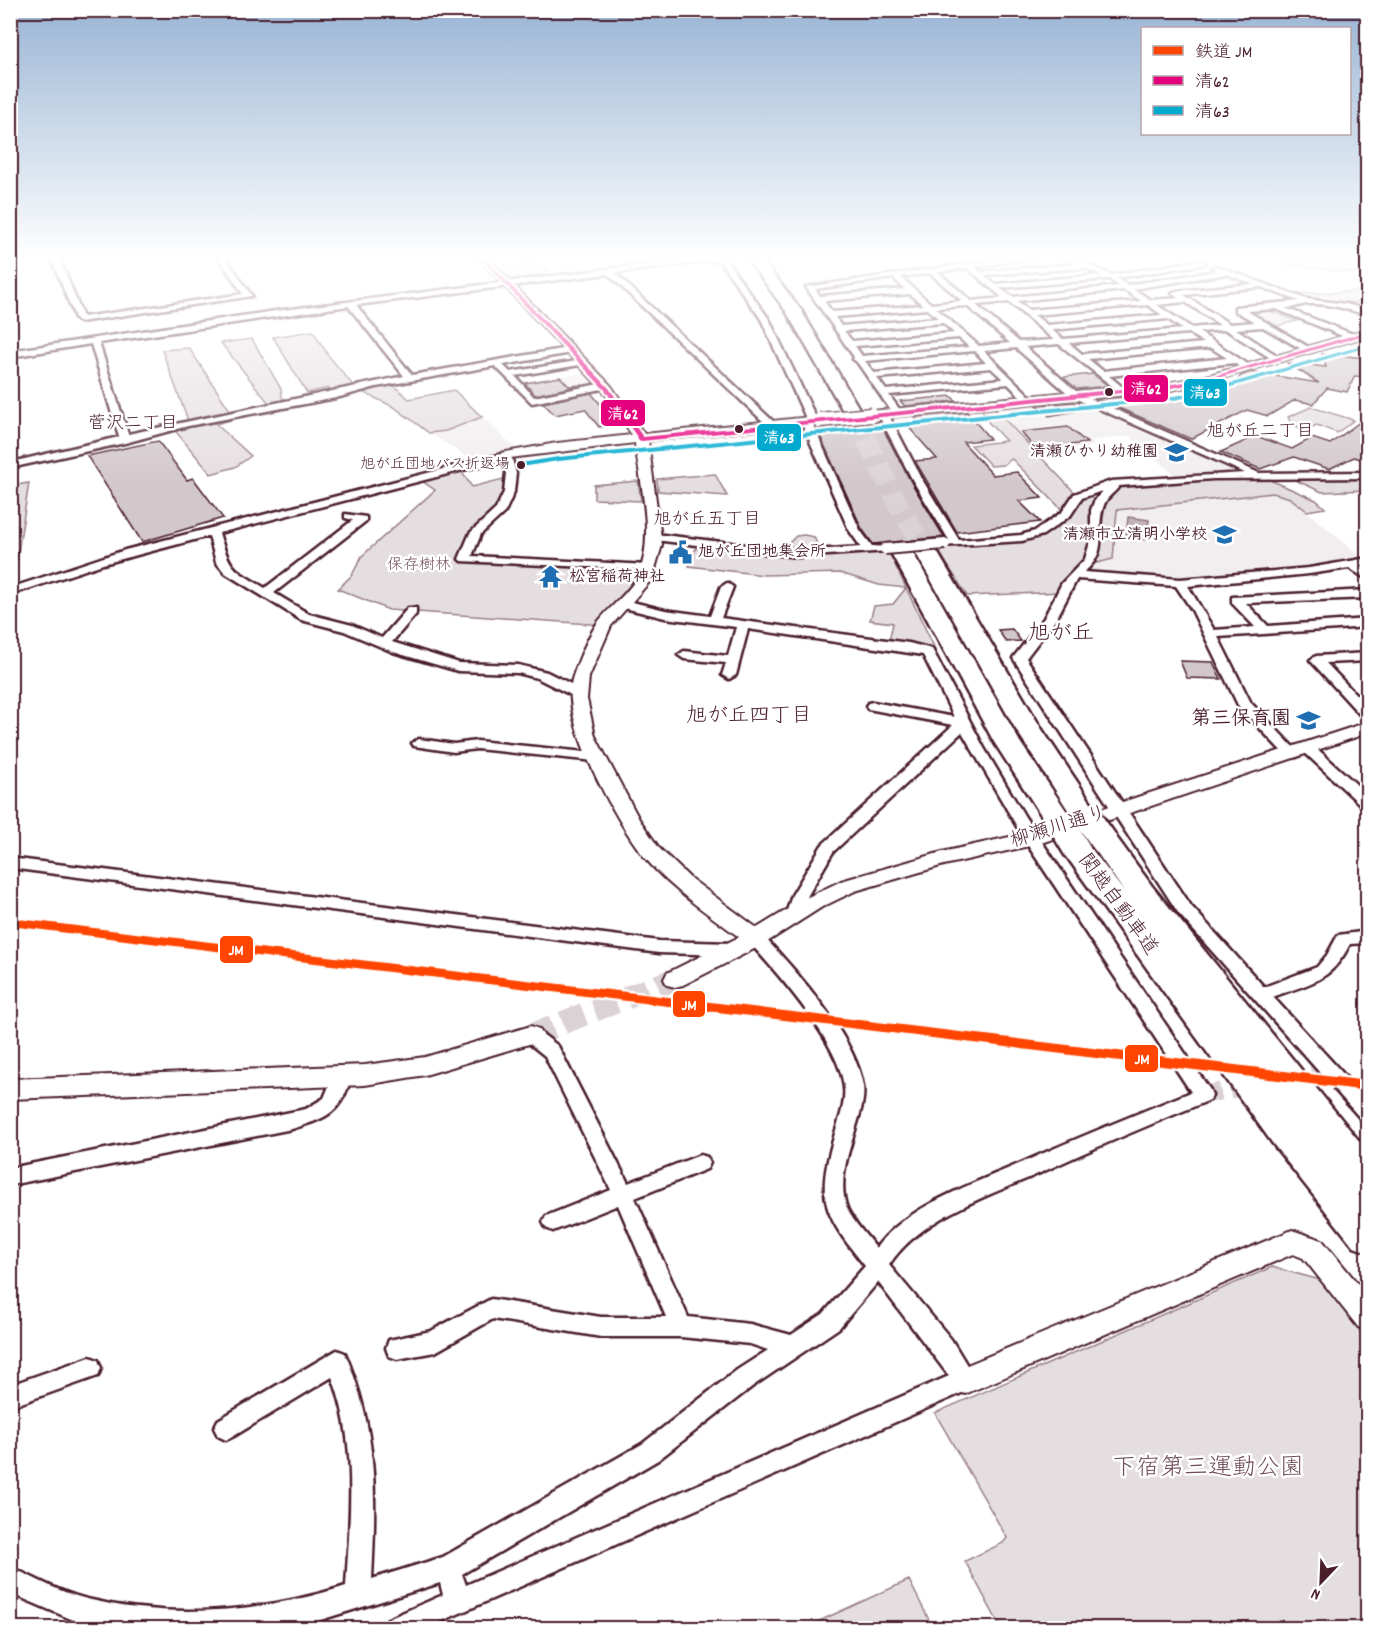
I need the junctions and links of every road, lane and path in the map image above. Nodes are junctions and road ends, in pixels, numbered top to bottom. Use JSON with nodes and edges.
{"nodes":[{"id":1,"x":138,"y":333,"type":"edge"},
{"id":2,"x":374,"y":333,"type":"edge"},
{"id":3,"x":551,"y":333,"type":"edge"},
{"id":4,"x":675,"y":333,"type":"edge"},
{"id":5,"x":773,"y":333,"type":"edge"},
{"id":6,"x":790,"y":333,"type":"edge"},
{"id":7,"x":807,"y":333,"type":"edge"},
{"id":8,"x":841,"y":333,"type":"edge"},
{"id":9,"x":1004,"y":333,"type":"edge"},
{"id":10,"x":1051,"y":333,"type":"edge"},
{"id":11,"x":1158,"y":333,"type":"edge"},
{"id":12,"x":1194,"y":333,"type":"edge"},
{"id":13,"x":1236,"y":333,"type":"edge"},
{"id":14,"x":1281,"y":333,"type":"edge"},
{"id":15,"x":1343,"y":333,"type":"edge"},
{"id":16,"x":1360,"y":333,"type":"edge"},
{"id":17,"x":134,"y":334,"type":"joint"},
{"id":18,"x":961,"y":335,"type":"joint"},
{"id":19,"x":1350,"y":336,"type":"junction"},
{"id":20,"x":94,"y":341,"type":"junction"},
{"id":21,"x":1061,"y":341,"type":"junction"},
{"id":22,"x":848,"y":344,"type":"junction"},
{"id":23,"x":1017,"y":345,"type":"junction"},
{"id":24,"x":1211,"y":345,"type":"junction"},
{"id":25,"x":1306,"y":348,"type":"junction"},
{"id":26,"x":977,"y":349,"type":"junction"},
{"id":27,"x":568,"y":351,"type":"junction"},
{"id":28,"x":10,"y":354,"type":"edge"},
{"id":29,"x":1081,"y":357,"type":"junction"},
{"id":30,"x":1275,"y":358,"type":"junction"},
{"id":31,"x":858,"y":359,"type":"junction"},
{"id":32,"x":1235,"y":360,"type":"junction"},
{"id":33,"x":580,"y":362,"type":"junction"},
{"id":34,"x":497,"y":363,"type":"junction"},
{"id":35,"x":994,"y":365,"type":"junction"},
{"id":36,"x":1246,"y":368,"type":"junction"},
{"id":37,"x":1101,"y":374,"type":"junction"},
{"id":38,"x":508,"y":375,"type":"junction"},
{"id":39,"x":870,"y":376,"type":"junction"},
{"id":40,"x":410,"y":378,"type":"junction"},
{"id":41,"x":1011,"y":381,"type":"junction"},
{"id":42,"x":604,"y":386,"type":"junction"},
{"id":43,"x":1122,"y":391,"type":"junction"},
{"id":44,"x":883,"y":393,"type":"junction"},
{"id":45,"x":1076,"y":395,"type":"junction"},
{"id":46,"x":1028,"y":399,"type":"junction"},
{"id":47,"x":852,"y":412,"type":"tunnel mouth"},
{"id":48,"x":897,"y":413,"type":"junction"},
{"id":49,"x":877,"y":415,"type":"junction"},
{"id":50,"x":818,"y":419,"type":"junction"},
{"id":51,"x":772,"y":425,"type":"junction"},
{"id":52,"x":641,"y":439,"type":"junction"},
{"id":53,"x":125,"y":440,"type":"junction"},
{"id":54,"x":506,"y":456,"type":"junction"},
{"id":55,"x":11,"y":462,"type":"edge"},
{"id":56,"x":1368,"y":475,"type":"edge"},
{"id":57,"x":1261,"y":476,"type":"junction"},
{"id":58,"x":1124,"y":482,"type":"junction"},
{"id":59,"x":349,"y":516,"type":"dead end"},
{"id":60,"x":213,"y":531,"type":"junction"},
{"id":61,"x":655,"y":537,"type":"junction"},
{"id":62,"x":922,"y":548,"type":"junction"},
{"id":63,"x":869,"y":550,"type":"junction"},
{"id":64,"x":1368,"y":561,"type":"edge"},
{"id":65,"x":1352,"y":564,"type":"junction"},
{"id":66,"x":649,"y":568,"type":"junction"},
{"id":67,"x":1074,"y":575,"type":"junction"},
{"id":68,"x":1368,"y":577,"type":"edge"},
{"id":69,"x":1180,"y":582,"type":"junction"},
{"id":70,"x":727,"y":587,"type":"dead end"},
{"id":71,"x":10,"y":592,"type":"edge"},
{"id":72,"x":266,"y":593,"type":"junction"},
{"id":73,"x":1368,"y":594,"type":"edge"},
{"id":74,"x":624,"y":604,"type":"junction"},
{"id":75,"x":412,"y":611,"type":"dead end"},
{"id":76,"x":714,"y":621,"type":"junction"},
{"id":77,"x":1368,"y":623,"type":"edge"},
{"id":78,"x":743,"y":626,"type":"junction"},
{"id":79,"x":1266,"y":631,"type":"junction"},
{"id":80,"x":1210,"y":634,"type":"junction"},
{"id":81,"x":385,"y":643,"type":"junction"},
{"id":82,"x":684,"y":655,"type":"dead end"},
{"id":83,"x":1368,"y":657,"type":"edge"},
{"id":84,"x":733,"y":660,"type":"junction"},
{"id":85,"x":729,"y":675,"type":"dead end"},
{"id":86,"x":578,"y":693,"type":"junction"},
{"id":87,"x":873,"y":706,"type":"dead end"},
{"id":88,"x":1368,"y":715,"type":"edge"},
{"id":89,"x":963,"y":723,"type":"junction"},
{"id":90,"x":1368,"y":727,"type":"edge"},
{"id":91,"x":419,"y":743,"type":"dead end"},
{"id":92,"x":1300,"y":751,"type":"junction"},
{"id":93,"x":595,"y":757,"type":"junction"},
{"id":94,"x":1368,"y":804,"type":"edge"},
{"id":95,"x":1118,"y":810,"type":"junction"},
{"id":96,"x":1081,"y":831,"type":"junction"},
{"id":97,"x":1031,"y":839,"type":"junction"},
{"id":98,"x":10,"y":863,"type":"edge"},
{"id":99,"x":793,"y":917,"type":"junction"},
{"id":100,"x":1368,"y":938,"type":"edge"},
{"id":101,"x":756,"y":939,"type":"junction"},
{"id":102,"x":731,"y":949,"type":"junction"},
{"id":103,"x":675,"y":979,"type":"tunnel mouth"},
{"id":104,"x":1260,"y":995,"type":"junction"},
{"id":105,"x":531,"y":1035,"type":"joint"},
{"id":106,"x":342,"y":1077,"type":"junction"},
{"id":107,"x":10,"y":1089,"type":"edge"},
{"id":108,"x":1368,"y":1114,"type":"edge"},
{"id":109,"x":700,"y":1163,"type":"dead end"},
{"id":110,"x":10,"y":1178,"type":"edge"},
{"id":111,"x":1368,"y":1181,"type":"edge"},
{"id":112,"x":624,"y":1195,"type":"junction"},
{"id":113,"x":553,"y":1222,"type":"dead end"},
{"id":114,"x":1368,"y":1235,"type":"edge"},
{"id":115,"x":878,"y":1266,"type":"junction"},
{"id":116,"x":1368,"y":1318,"type":"edge"},
{"id":117,"x":681,"y":1327,"type":"junction"},
{"id":118,"x":793,"y":1346,"type":"junction"},
{"id":119,"x":397,"y":1348,"type":"dead end"},
{"id":120,"x":90,"y":1368,"type":"dead end"},
{"id":121,"x":965,"y":1380,"type":"junction"},
{"id":122,"x":10,"y":1396,"type":"edge"},
{"id":123,"x":226,"y":1428,"type":"dead end"},
{"id":124,"x":447,"y":1568,"type":"junction"},
{"id":125,"x":10,"y":1580,"type":"edge"},
{"id":126,"x":358,"y":1596,"type":"junction"},
{"id":127,"x":458,"y":1602,"type":"junction"},
{"id":128,"x":396,"y":1629,"type":"edge"}],
"edges":[{"from":1,"to":17,"type":"street"},
{"from":2,"to":40,"type":"street"},
{"from":3,"to":27,"type":"street"},
{"from":4,"to":51,"type":"street"},
{"from":5,"to":50,"type":"street"},
{"from":6,"to":50,"type":"highway"},
{"from":7,"to":47,"type":"highway"},
{"from":8,"to":22,"type":"street"},
{"from":9,"to":23,"type":"street"},
{"from":10,"to":21,"type":"street"},
{"from":11,"to":21,"type":"street"},
{"from":12,"to":24,"type":"street"},
{"from":13,"to":30,"type":"street"},
{"from":14,"to":25,"type":"street"},
{"from":15,"to":19,"type":"street"},
{"from":16,"to":19,"type":"street"},
{"from":17,"to":20,"type":"street"},
{"from":18,"to":22,"type":"street"},
{"from":18,"to":26,"type":"street"},
{"from":19,"to":25,"type":"street"},
{"from":20,"to":28,"type":"street"},
{"from":20,"to":53,"type":"street"},
{"from":21,"to":23,"type":"street"},
{"from":21,"to":29,"type":"street"},
{"from":22,"to":31,"type":"street"},
{"from":23,"to":26,"type":"street"},
{"from":23,"to":45,"type":"street"},
{"from":24,"to":29,"type":"street"},
{"from":24,"to":32,"type":"street"},
{"from":25,"to":30,"type":"street"},
{"from":26,"to":31,"type":"street"},
{"from":26,"to":35,"type":"street"},
{"from":27,"to":33,"type":"street"},
{"from":27,"to":34,"type":"street"},
{"from":29,"to":37,"type":"street"},
{"from":30,"to":36,"type":"street"},
{"from":31,"to":39,"type":"street"},
{"from":32,"to":36,"type":"street"},
{"from":32,"to":37,"type":"street"},
{"from":33,"to":38,"type":"street"},
{"from":33,"to":42,"type":"street"},
{"from":34,"to":38,"type":"street"},
{"from":34,"to":40,"type":"street"},
{"from":35,"to":39,"type":"street"},
{"from":35,"to":41,"type":"street"},
{"from":36,"to":43,"type":"street"},
{"from":37,"to":43,"type":"street"},
{"from":38,"to":42,"type":"street"},
{"from":39,"to":44,"type":"street"},
{"from":40,"to":53,"type":"street"},
{"from":41,"to":44,"type":"street"},
{"from":41,"to":46,"type":"street"},
{"from":42,"to":52,"type":"street"},
{"from":43,"to":45,"type":"street"},
{"from":44,"to":48,"type":"street"},
{"from":45,"to":46,"type":"street"},
{"from":45,"to":57,"type":"street"},
{"from":46,"to":48,"type":"street"},
{"from":48,"to":49,"type":"street"},
{"from":49,"to":50,"type":"street","bridge":true},
{"from":49,"to":62,"type":"street"},
{"from":50,"to":51,"type":"street"},
{"from":50,"to":63,"type":"street"},
{"from":51,"to":52,"type":"street"},
{"from":52,"to":54,"type":"street"},
{"from":52,"to":61,"type":"street"},
{"from":53,"to":55,"type":"street"},
{"from":54,"to":60,"type":"street"},
{"from":54,"to":66,"type":"street"},
{"from":56,"to":57,"type":"street"},
{"from":57,"to":58,"type":"street"},
{"from":58,"to":62,"type":"street"},
{"from":58,"to":67,"type":"street"},
{"from":59,"to":72,"type":"street"},
{"from":60,"to":71,"type":"street"},
{"from":60,"to":72,"type":"street"},
{"from":61,"to":63,"type":"street"},
{"from":61,"to":66,"type":"street"},
{"from":62,"to":63,"type":"street"},
{"from":62,"to":96,"type":"highway","name":"関越自動車道"},
{"from":64,"to":65,"type":"street"},
{"from":65,"to":68,"type":"street"},
{"from":65,"to":69,"type":"street"},
{"from":66,"to":74,"type":"street"},
{"from":67,"to":69,"type":"street"},
{"from":67,"to":95,"type":"street"},
{"from":69,"to":80,"type":"street"},
{"from":70,"to":76,"type":"street"},
{"from":72,"to":81,"type":"street"},
{"from":73,"to":79,"type":"street"},
{"from":74,"to":76,"type":"street"},
{"from":74,"to":86,"type":"street"},
{"from":75,"to":81,"type":"street"},
{"from":76,"to":78,"type":"street"},
{"from":77,"to":79,"type":"street"},
{"from":78,"to":84,"type":"street"},
{"from":78,"to":89,"type":"street"},
{"from":79,"to":80,"type":"street"},
{"from":80,"to":92,"type":"street"},
{"from":81,"to":86,"type":"street"},
{"from":82,"to":84,"type":"street"},
{"from":83,"to":88,"type":"street"},
{"from":84,"to":85,"type":"street"},
{"from":86,"to":93,"type":"street"},
{"from":87,"to":89,"type":"street"},
{"from":89,"to":97,"type":"street"},
{"from":89,"to":99,"type":"street"},
{"from":90,"to":92,"type":"street","name":"柳瀬川通り"},
{"from":91,"to":93,"type":"street"},
{"from":92,"to":94,"type":"street"},
{"from":92,"to":95,"type":"street","name":"柳瀬川通り"},
{"from":93,"to":101,"type":"street"},
{"from":95,"to":97,"type":"street","name":"柳瀬川通り"},
{"from":95,"to":104,"type":"street"},
{"from":96,"to":111,"type":"highway","name":"関越自動車道"},
{"from":96,"to":114,"type":"highway","name":"関越自動車道"},
{"from":97,"to":99,"type":"street","name":"柳瀬川通り"},
{"from":97,"to":115,"type":"street"},
{"from":98,"to":102,"type":"street"},
{"from":99,"to":101,"type":"street","name":"柳瀬川通り"},
{"from":100,"to":104,"type":"street"},
{"from":101,"to":102,"type":"street","name":"柳瀬川通り"},
{"from":101,"to":115,"type":"street"},
{"from":102,"to":103,"type":"street","name":"柳瀬川通り"},
{"from":104,"to":108,"type":"street"},
{"from":105,"to":106,"type":"street"},
{"from":105,"to":112,"type":"street"},
{"from":106,"to":107,"type":"street"},
{"from":106,"to":110,"type":"street"},
{"from":109,"to":112,"type":"street"},
{"from":112,"to":113,"type":"street"},
{"from":112,"to":117,"type":"street"},
{"from":115,"to":118,"type":"street"},
{"from":115,"to":121,"type":"street"},
{"from":116,"to":121,"type":"street"},
{"from":117,"to":118,"type":"street"},
{"from":117,"to":119,"type":"street"},
{"from":118,"to":124,"type":"street"},
{"from":120,"to":122,"type":"street"},
{"from":121,"to":127,"type":"street"},
{"from":123,"to":126,"type":"street"},
{"from":124,"to":126,"type":"street"},
{"from":124,"to":127,"type":"street"},
{"from":125,"to":126,"type":"street"},
{"from":127,"to":128,"type":"street"}]}
